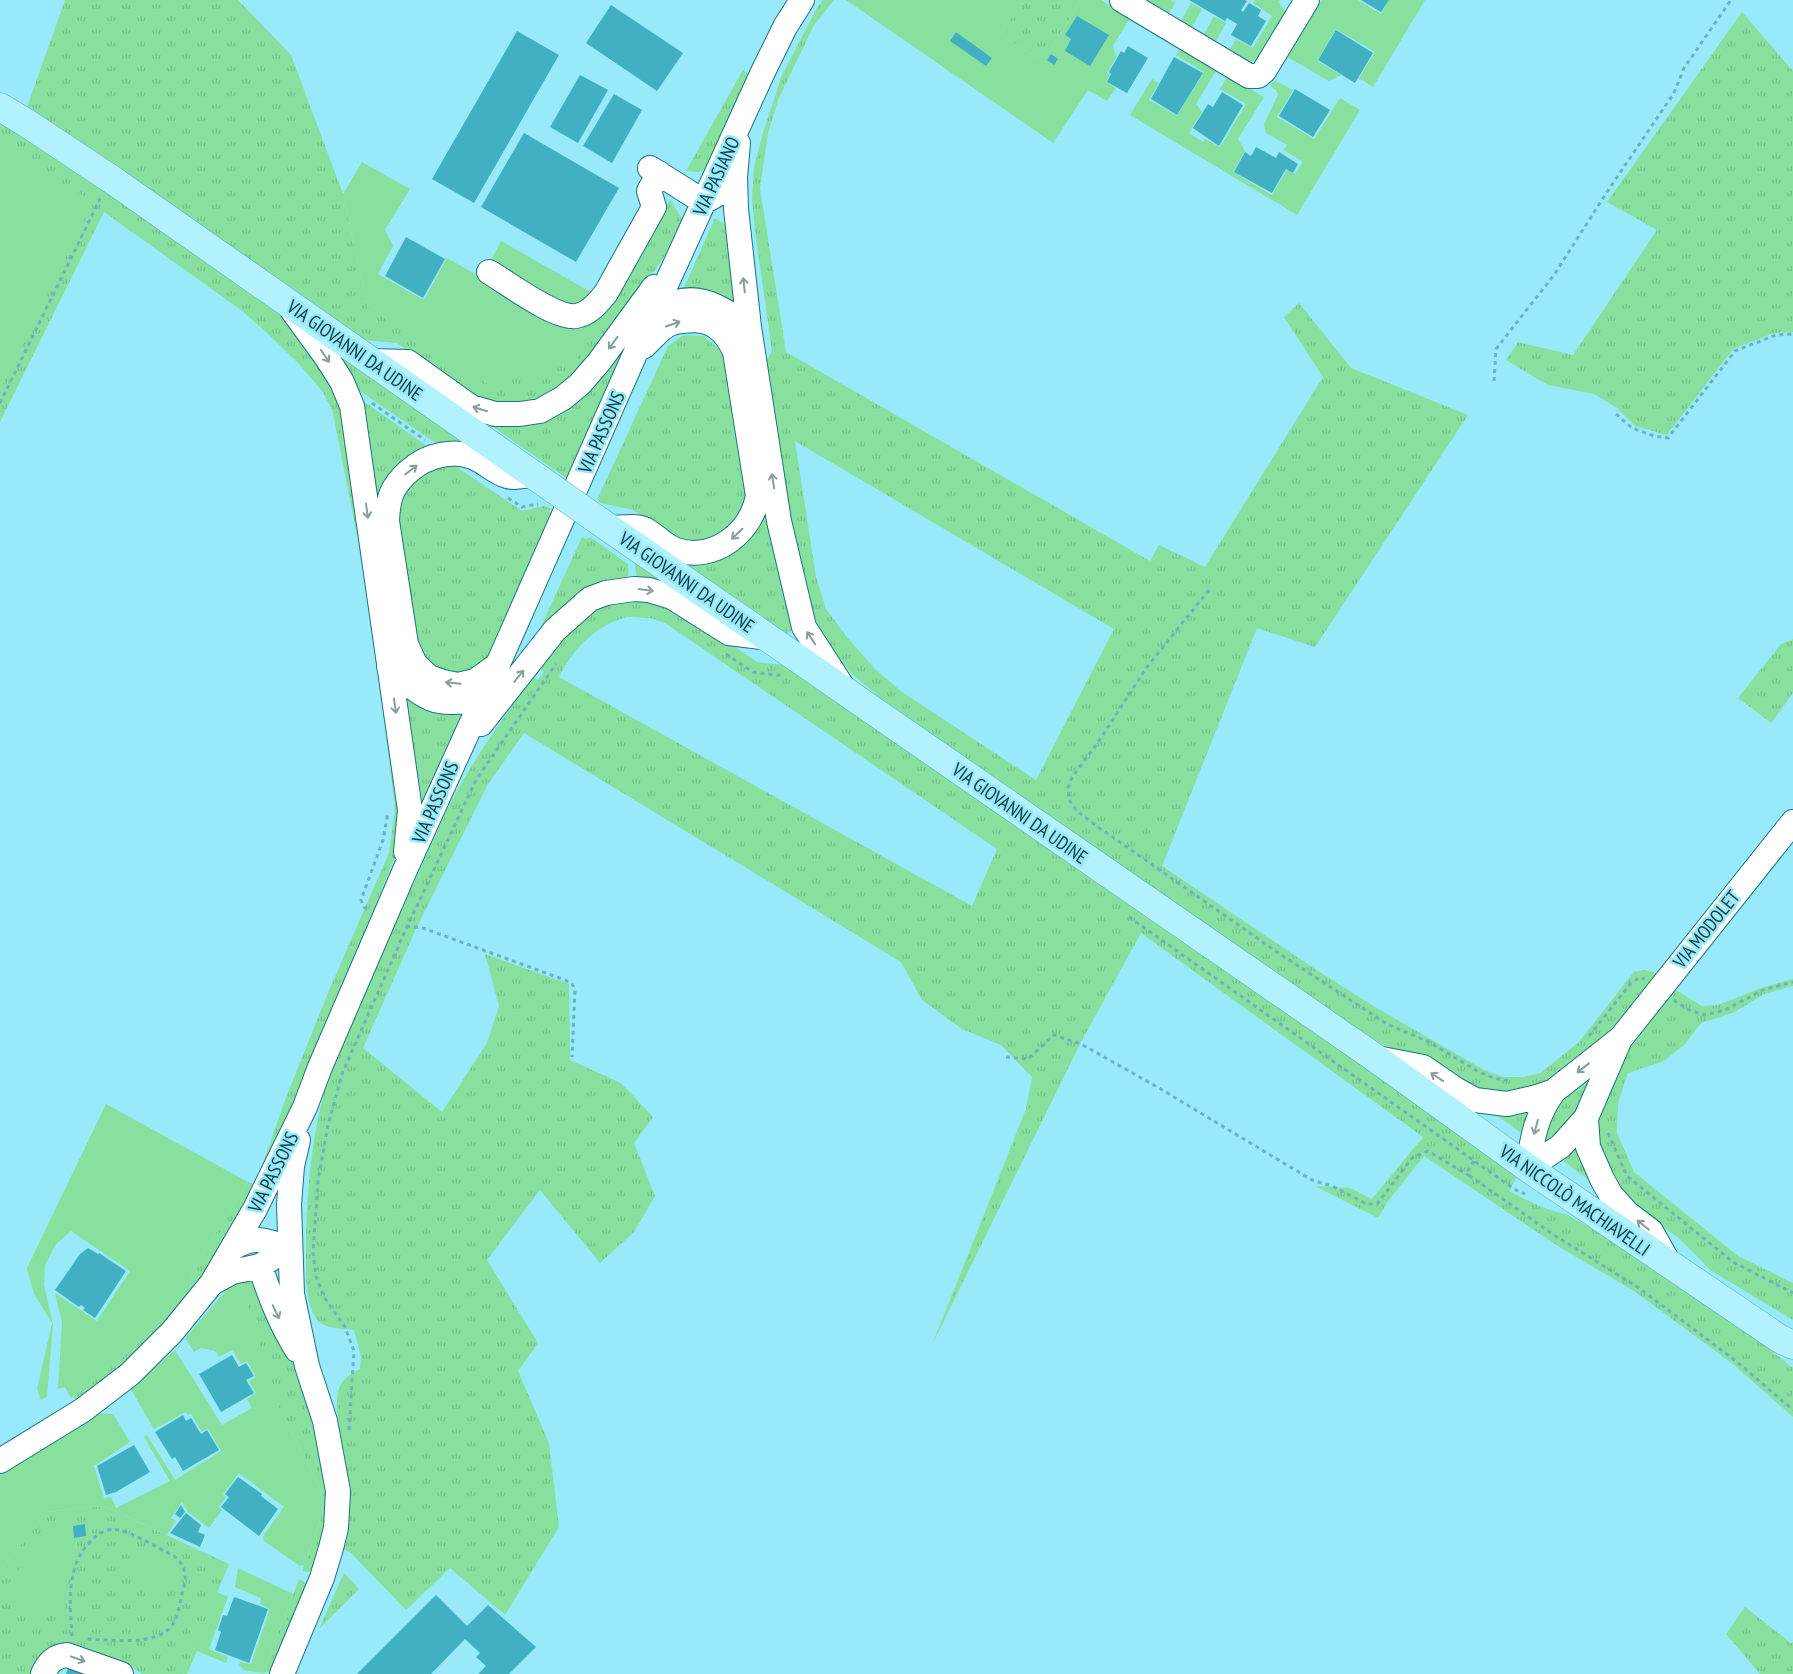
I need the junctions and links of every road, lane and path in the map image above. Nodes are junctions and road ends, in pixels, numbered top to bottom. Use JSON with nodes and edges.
{"nodes":[{"id":1,"x":802,"y":0,"type":"edge"},
{"id":2,"x":1122,"y":0,"type":"edge"},
{"id":3,"x":1307,"y":0,"type":"edge"},
{"id":4,"x":1731,"y":0,"type":"edge"},
{"id":5,"x":0,"y":107,"type":"edge"},
{"id":6,"x":740,"y":123,"type":"junction"},
{"id":7,"x":111,"y":179,"type":"junction"},
{"id":8,"x":704,"y":202,"type":"junction"},
{"id":9,"x":736,"y":209,"type":"junction"},
{"id":10,"x":684,"y":247,"type":"junction"},
{"id":11,"x":489,"y":272,"type":"dead end"},
{"id":12,"x":287,"y":302,"type":"junction"},
{"id":13,"x":654,"y":311,"type":"junction"},
{"id":14,"x":749,"y":327,"type":"junction"},
{"id":15,"x":1793,"y":334,"type":"edge"},
{"id":16,"x":636,"y":354,"type":"junction"},
{"id":17,"x":370,"y":361,"type":"junction"},
{"id":18,"x":1494,"y":381,"type":"dead end"},
{"id":19,"x":365,"y":398,"type":"dead end"},
{"id":20,"x":0,"y":403,"type":"edge"},
{"id":21,"x":1616,"y":414,"type":"dead end"},
{"id":22,"x":426,"y":441,"type":"dead end"},
{"id":23,"x":544,"y":482,"type":"junction"},
{"id":24,"x":605,"y":524,"type":"junction"},
{"id":25,"x":1209,"y":590,"type":"dead end"},
{"id":26,"x":768,"y":638,"type":"junction"},
{"id":27,"x":721,"y":650,"type":"dead end"},
{"id":28,"x":561,"y":656,"type":"dead end"},
{"id":29,"x":389,"y":666,"type":"junction"},
{"id":30,"x":496,"y":666,"type":"junction"},
{"id":31,"x":786,"y":677,"type":"dead end"},
{"id":32,"x":847,"y":694,"type":"junction"},
{"id":33,"x":483,"y":698,"type":"junction"},
{"id":34,"x":456,"y":755,"type":"junction"},
{"id":35,"x":389,"y":808,"type":"dead end"},
{"id":36,"x":1793,"y":822,"type":"edge"},
{"id":37,"x":405,"y":870,"type":"junction"},
{"id":38,"x":1125,"y":913,"type":"dead end"},
{"id":39,"x":382,"y":920,"type":"junction"},
{"id":40,"x":407,"y":926,"type":"junction"},
{"id":41,"x":1793,"y":982,"type":"edge"},
{"id":42,"x":1667,"y":997,"type":"junction"},
{"id":43,"x":1621,"y":1038,"type":"junction"},
{"id":44,"x":1586,"y":1039,"type":"dead end"},
{"id":45,"x":572,"y":1057,"type":"dead end"},
{"id":46,"x":1006,"y":1057,"type":"dead end"},
{"id":47,"x":1374,"y":1057,"type":"junction"},
{"id":48,"x":1515,"y":1081,"type":"dead end"},
{"id":49,"x":1554,"y":1091,"type":"junction"},
{"id":50,"x":305,"y":1107,"type":"junction"},
{"id":51,"x":1586,"y":1118,"type":"junction"},
{"id":52,"x":1608,"y":1131,"type":"dead end"},
{"id":53,"x":1474,"y":1161,"type":"junction"},
{"id":54,"x":1528,"y":1168,"type":"junction"},
{"id":55,"x":1470,"y":1176,"type":"junction"},
{"id":56,"x":1530,"y":1197,"type":"dead end"},
{"id":57,"x":233,"y":1248,"type":"junction"},
{"id":58,"x":290,"y":1248,"type":"junction"},
{"id":59,"x":1670,"y":1265,"type":"junction"},
{"id":60,"x":260,"y":1266,"type":"junction"},
{"id":61,"x":212,"y":1283,"type":"junction"},
{"id":62,"x":1793,"y":1293,"type":"edge"},
{"id":63,"x":1789,"y":1345,"type":"edge"},
{"id":64,"x":307,"y":1366,"type":"junction"},
{"id":65,"x":1793,"y":1410,"type":"edge"},
{"id":66,"x":349,"y":1436,"type":"dead end"},
{"id":67,"x":0,"y":1461,"type":"edge"},
{"id":68,"x":73,"y":1648,"type":"junction"},
{"id":69,"x":43,"y":1674,"type":"edge"},
{"id":70,"x":120,"y":1674,"type":"edge"},
{"id":71,"x":282,"y":1674,"type":"edge"}],
"edges":[{"from":1,"to":6,"type":"street","name":"VIA PASIANO"},
{"from":2,"to":3,"type":"street"},
{"from":4,"to":18,"type":"path"},
{"from":5,"to":7,"type":"main road","name":"VIA GIOVANNI DA UDINE"},
{"from":6,"to":8,"type":"street","name":"VIA PASIANO"},
{"from":6,"to":9,"type":"street"},
{"from":7,"to":12,"type":"main road","name":"VIA GIOVANNI DA UDINE"},
{"from":7,"to":20,"type":"path"},
{"from":8,"to":9,"type":"street"},
{"from":8,"to":10,"type":"street","name":"VIA PASIANO"},
{"from":8,"to":11,"type":"street"},
{"from":14,"to":9,"type":"street","one_way":true},
{"from":10,"to":13,"type":"street","name":"VIA PASIANO"},
{"from":10,"to":17,"type":"street","one_way":true},
{"from":12,"to":17,"type":"main road","name":"VIA GIOVANNI DA UDINE"},
{"from":12,"to":29,"type":"street","one_way":true},
{"from":13,"to":14,"type":"street"},
{"from":13,"to":16,"type":"street","name":"VIA PASIANO"},
{"from":32,"to":14,"type":"street","one_way":true},
{"from":15,"to":21,"type":"path"},
{"from":16,"to":24,"type":"street","one_way":true},
{"from":16,"to":30,"type":"street","name":"VIA PASSONS"},
{"from":17,"to":23,"type":"main road","name":"VIA GIOVANNI DA UDINE"},
{"from":19,"to":22,"type":"path"},
{"from":23,"to":24,"type":"main road","name":"VIA GIOVANNI DA UDINE","bridge":true},
{"from":30,"to":23,"type":"street","one_way":true},
{"from":24,"to":26,"type":"main road","name":"VIA GIOVANNI DA UDINE"},
{"from":25,"to":48,"type":"path"},
{"from":26,"to":32,"type":"main road","name":"VIA GIOVANNI DA UDINE"},
{"from":34,"to":26,"type":"street","one_way":true},
{"from":27,"to":31,"type":"path"},
{"from":28,"to":40,"type":"path"},
{"from":29,"to":33,"type":"street"},
{"from":29,"to":37,"type":"street","one_way":true},
{"from":30,"to":33,"type":"street","name":"VIA PASSONS"},
{"from":32,"to":47,"type":"main road","name":"VIA GIOVANNI DA UDINE"},
{"from":33,"to":34,"type":"street","name":"VIA PASSONS"},
{"from":34,"to":37,"type":"street","name":"VIA PASSONS"},
{"from":35,"to":39,"type":"path"},
{"from":36,"to":42,"type":"street","name":"VIA MODOLET"},
{"from":37,"to":39,"type":"street","name":"VIA PASSONS"},
{"from":38,"to":53,"type":"path"},
{"from":39,"to":40,"type":"path"},
{"from":39,"to":50,"type":"street","name":"VIA PASSONS"},
{"from":40,"to":45,"type":"path"},
{"from":40,"to":66,"type":"path"},
{"from":41,"to":42,"type":"path"},
{"from":42,"to":43,"type":"street","name":"VIA MODOLET"},
{"from":42,"to":44,"type":"path"},
{"from":43,"to":49,"type":"street","name":"VIA MODOLET","one_way":true},
{"from":43,"to":51,"type":"street","name":"VIA MODOLET"},
{"from":46,"to":55,"type":"path"},
{"from":49,"to":47,"type":"street","name":"VIA MODOLET","one_way":true},
{"from":47,"to":54,"type":"main road","name":"VIA NICCOLÒ MACHIAVELLI"},
{"from":49,"to":54,"type":"street","name":"VIA MODOLET","one_way":true},
{"from":50,"to":57,"type":"street","name":"VIA PASSONS"},
{"from":50,"to":58,"type":"street"},
{"from":51,"to":54,"type":"street","name":"VIA MODOLET"},
{"from":59,"to":51,"type":"street","name":"VIA MODOLET","one_way":true},
{"from":52,"to":62,"type":"path"},
{"from":53,"to":55,"type":"path"},
{"from":53,"to":56,"type":"path"},
{"from":54,"to":59,"type":"main road","name":"VIA NICCOLÒ MACHIAVELLI"},
{"from":55,"to":65,"type":"path"},
{"from":57,"to":58,"type":"street","name":"VIA PASSONS"},
{"from":57,"to":61,"type":"street","name":"VIA PASSONS"},
{"from":58,"to":60,"type":"street","name":"VIA PASSONS"},
{"from":58,"to":64,"type":"street"},
{"from":59,"to":63,"type":"main road","name":"VIA NICCOLÒ MACHIAVELLI"},
{"from":60,"to":61,"type":"street","name":"VIA PASSONS"},
{"from":60,"to":64,"type":"street","one_way":true},
{"from":61,"to":67,"type":"street","name":"VIA PASSONS"},
{"from":64,"to":71,"type":"street"},
{"from":68,"to":68,"type":"path"},
{"from":68,"to":69,"type":"street"},
{"from":68,"to":70,"type":"street","one_way":true}]}
